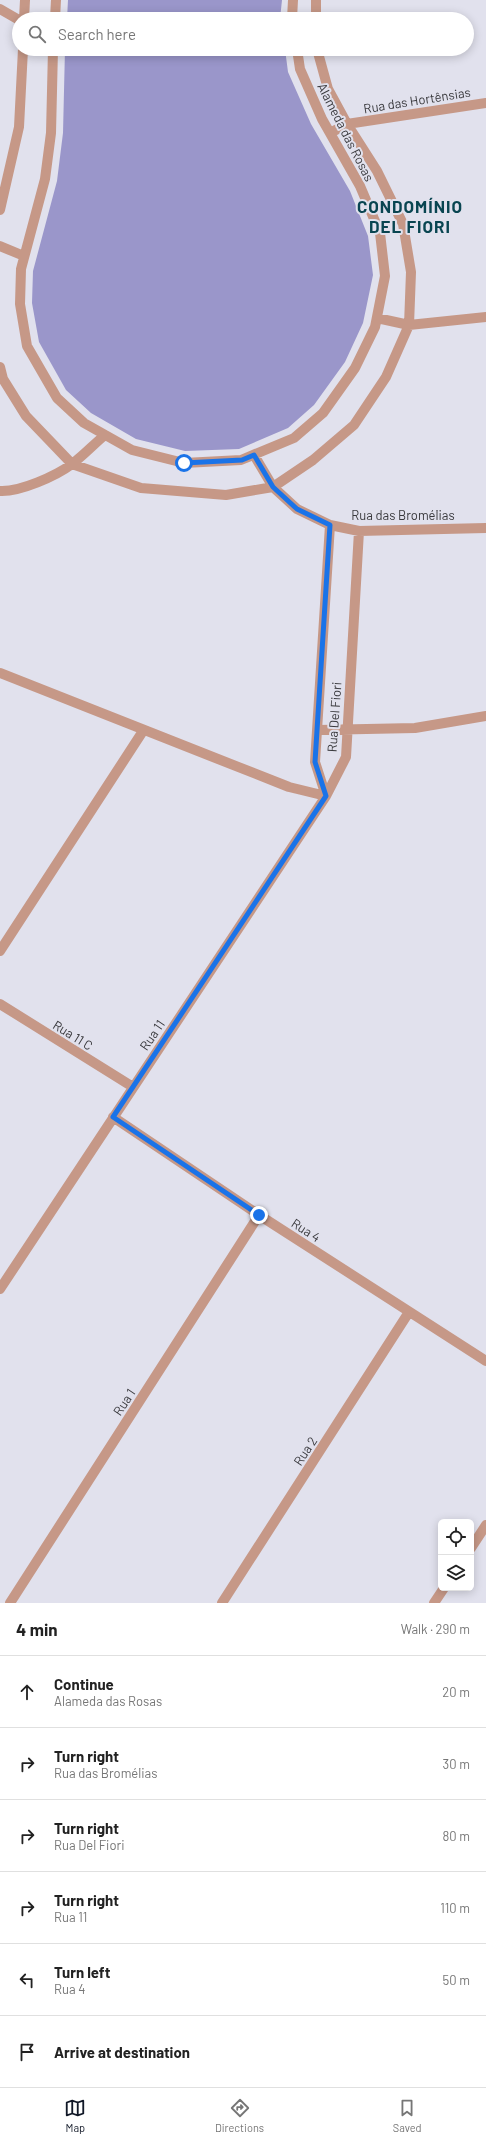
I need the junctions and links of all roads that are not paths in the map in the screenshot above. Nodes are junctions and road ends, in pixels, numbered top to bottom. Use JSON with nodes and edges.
{"nodes":[{"id":1,"x":25,"y":0,"type":"edge"},
{"id":2,"x":56,"y":0,"type":"edge"},
{"id":3,"x":294,"y":0,"type":"edge"},
{"id":4,"x":316,"y":0,"type":"edge"},
{"id":5,"x":0,"y":9,"type":"edge"},
{"id":6,"x":24,"y":12,"type":"edge"},
{"id":7,"x":55,"y":12,"type":"edge"},
{"id":8,"x":293,"y":12,"type":"edge"},
{"id":9,"x":316,"y":12,"type":"edge"},
{"id":10,"x":12,"y":16,"type":"edge"},
{"id":11,"x":23,"y":56,"type":"edge"},
{"id":12,"x":53,"y":56,"type":"edge"},
{"id":13,"x":298,"y":56,"type":"edge"},
{"id":14,"x":319,"y":56,"type":"edge"},
{"id":15,"x":486,"y":103,"type":"edge"},
{"id":16,"x":347,"y":124,"type":"junction"},
{"id":17,"x":330,"y":133,"type":"junction"},
{"id":18,"x":0,"y":210,"type":"edge"},
{"id":19,"x":0,"y":246,"type":"edge"},
{"id":20,"x":24,"y":256,"type":"junction"},
{"id":21,"x":486,"y":317,"type":"edge"},
{"id":22,"x":377,"y":318,"type":"junction"},
{"id":23,"x":409,"y":325,"type":"junction"},
{"id":24,"x":0,"y":367,"type":"edge"},
{"id":25,"x":105,"y":435,"type":"junction"},
{"id":26,"x":254,"y":455,"type":"junction"},
{"id":27,"x":72,"y":464,"type":"junction"},
{"id":28,"x":273,"y":487,"type":"junction"},
{"id":29,"x":0,"y":491,"type":"edge"},
{"id":30,"x":330,"y":525,"type":"junction"},
{"id":31,"x":486,"y":528,"type":"edge"},
{"id":32,"x":359,"y":531,"type":"junction"},
{"id":33,"x":0,"y":673,"type":"edge"},
{"id":34,"x":486,"y":716,"type":"edge"},
{"id":35,"x":347,"y":729,"type":"junction"},
{"id":36,"x":318,"y":730,"type":"junction"},
{"id":37,"x":143,"y":731,"type":"junction"},
{"id":38,"x":326,"y":796,"type":"junction"},
{"id":39,"x":0,"y":952,"type":"edge"},
{"id":40,"x":0,"y":1004,"type":"edge"},
{"id":41,"x":133,"y":1087,"type":"junction"},
{"id":42,"x":113,"y":1117,"type":"junction"},
{"id":43,"x":259,"y":1215,"type":"junction"},
{"id":44,"x":0,"y":1289,"type":"edge"},
{"id":45,"x":409,"y":1312,"type":"junction"},
{"id":46,"x":486,"y":1361,"type":"edge"},
{"id":47,"x":486,"y":1525,"type":"edge"},
{"id":48,"x":474,"y":1543,"type":"edge"},
{"id":49,"x":442,"y":1591,"type":"edge"},
{"id":50,"x":10,"y":1603,"type":"edge"},
{"id":51,"x":222,"y":1603,"type":"edge"},
{"id":52,"x":434,"y":1603,"type":"edge"}],
"edges":[{"from":1,"to":6,"type":"street"},
{"from":2,"to":7,"type":"street"},
{"from":3,"to":8,"type":"street"},
{"from":4,"to":9,"type":"street"},
{"from":5,"to":10,"type":"street"},
{"from":11,"to":18,"type":"street"},
{"from":12,"to":20,"type":"street","name":"Alameda das Rosas"},
{"from":13,"to":17,"type":"street","name":"Alameda das Rosas"},
{"from":14,"to":16,"type":"street","name":"Alameda das Rosas"},
{"from":15,"to":16,"type":"street","name":"Rua das Hortênsias"},
{"from":16,"to":17,"type":"street","name":"Rua das Hortênsias"},
{"from":16,"to":23,"type":"street","name":"Alameda das Rosas"},
{"from":17,"to":22,"type":"street","name":"Alameda das Rosas"},
{"from":19,"to":20,"type":"street"},
{"from":20,"to":25,"type":"street","name":"Alameda das Rosas"},
{"from":21,"to":23,"type":"street"},
{"from":22,"to":23,"type":"street"},
{"from":22,"to":26,"type":"street","name":"Alameda das Rosas"},
{"from":23,"to":28,"type":"street","name":"Alameda das Rosas"},
{"from":24,"to":27,"type":"street","name":"Alameda das Rosas"},
{"from":25,"to":26,"type":"street","name":"Alameda das Rosas"},
{"from":25,"to":27,"type":"street"},
{"from":26,"to":28,"type":"street","name":"Rua das Bromélias"},
{"from":27,"to":28,"type":"street","name":"Alameda das Rosas"},
{"from":27,"to":29,"type":"street"},
{"from":28,"to":30,"type":"street","name":"Rua das Bromélias"},
{"from":30,"to":32,"type":"street","name":"Rua das Bromélias"},
{"from":30,"to":36,"type":"street","name":"Rua Del Fiori"},
{"from":31,"to":32,"type":"street","name":"Rua das Bromélias"},
{"from":32,"to":35,"type":"street","name":"Rua Del Fiori"},
{"from":33,"to":37,"type":"street"},
{"from":34,"to":35,"type":"street"},
{"from":35,"to":36,"type":"street"},
{"from":35,"to":38,"type":"street","name":"Rua Del Fiori"},
{"from":36,"to":38,"type":"street","name":"Rua Del Fiori"},
{"from":37,"to":38,"type":"street"},
{"from":37,"to":39,"type":"street"},
{"from":38,"to":41,"type":"street","name":"Rua 11"},
{"from":40,"to":41,"type":"street","name":"Rua 11 C"},
{"from":41,"to":42,"type":"street","name":"Rua 11"},
{"from":42,"to":43,"type":"street","name":"Rua 4"},
{"from":42,"to":44,"type":"street","name":"Rua 11"},
{"from":43,"to":45,"type":"street","name":"Rua 4"},
{"from":43,"to":50,"type":"street","name":"Rua 1"},
{"from":45,"to":46,"type":"street","name":"Rua 4"},
{"from":45,"to":51,"type":"street","name":"Rua 2"},
{"from":47,"to":48,"type":"street"},
{"from":49,"to":52,"type":"street"}]}
